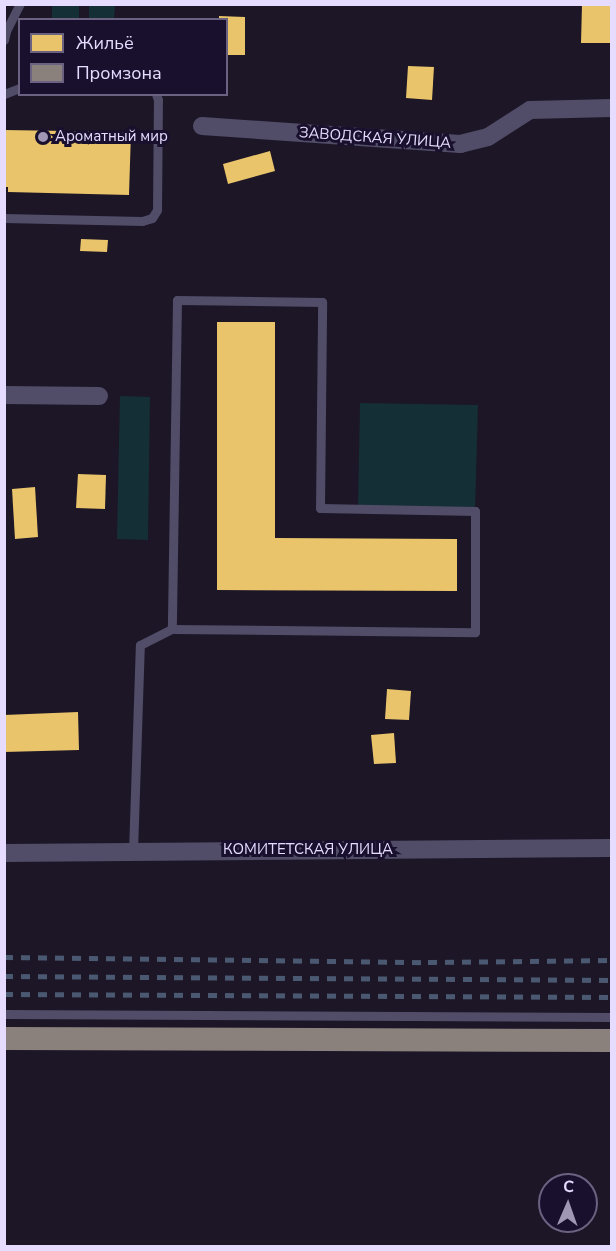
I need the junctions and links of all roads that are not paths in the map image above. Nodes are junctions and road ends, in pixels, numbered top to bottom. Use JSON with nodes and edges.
{"nodes":[{"id":1,"x":20,"y":4,"type":"edge"},
{"id":2,"x":4,"y":40,"type":"edge"},
{"id":3,"x":156,"y":96,"type":"edge"},
{"id":4,"x":612,"y":108,"type":"edge"},
{"id":5,"x":201,"y":126,"type":"dead end"},
{"id":6,"x":4,"y":218,"type":"edge"},
{"id":7,"x":4,"y":395,"type":"edge"},
{"id":8,"x":99,"y":396,"type":"dead end"},
{"id":9,"x":172,"y":629,"type":"junction"},
{"id":10,"x":612,"y":848,"type":"edge"},
{"id":11,"x":133,"y":852,"type":"junction"},
{"id":12,"x":4,"y":853,"type":"edge"},
{"id":13,"x":4,"y":1014,"type":"edge"},
{"id":14,"x":612,"y":1017,"type":"edge"}],
"edges":[{"from":1,"to":2,"type":"lane"},
{"from":3,"to":6,"type":"lane"},
{"from":4,"to":5,"type":"street","name":"ЗАВОДСКАЯ УЛИЦА"},
{"from":7,"to":8,"type":"street"},
{"from":9,"to":9,"type":"lane"},
{"from":9,"to":11,"type":"lane"},
{"from":10,"to":11,"type":"street","name":"КОМИТЕТСКАЯ УЛИЦА"},
{"from":11,"to":12,"type":"street","name":"КОМИТЕТСКАЯ УЛИЦА"},
{"from":13,"to":14,"type":"lane"}]}
